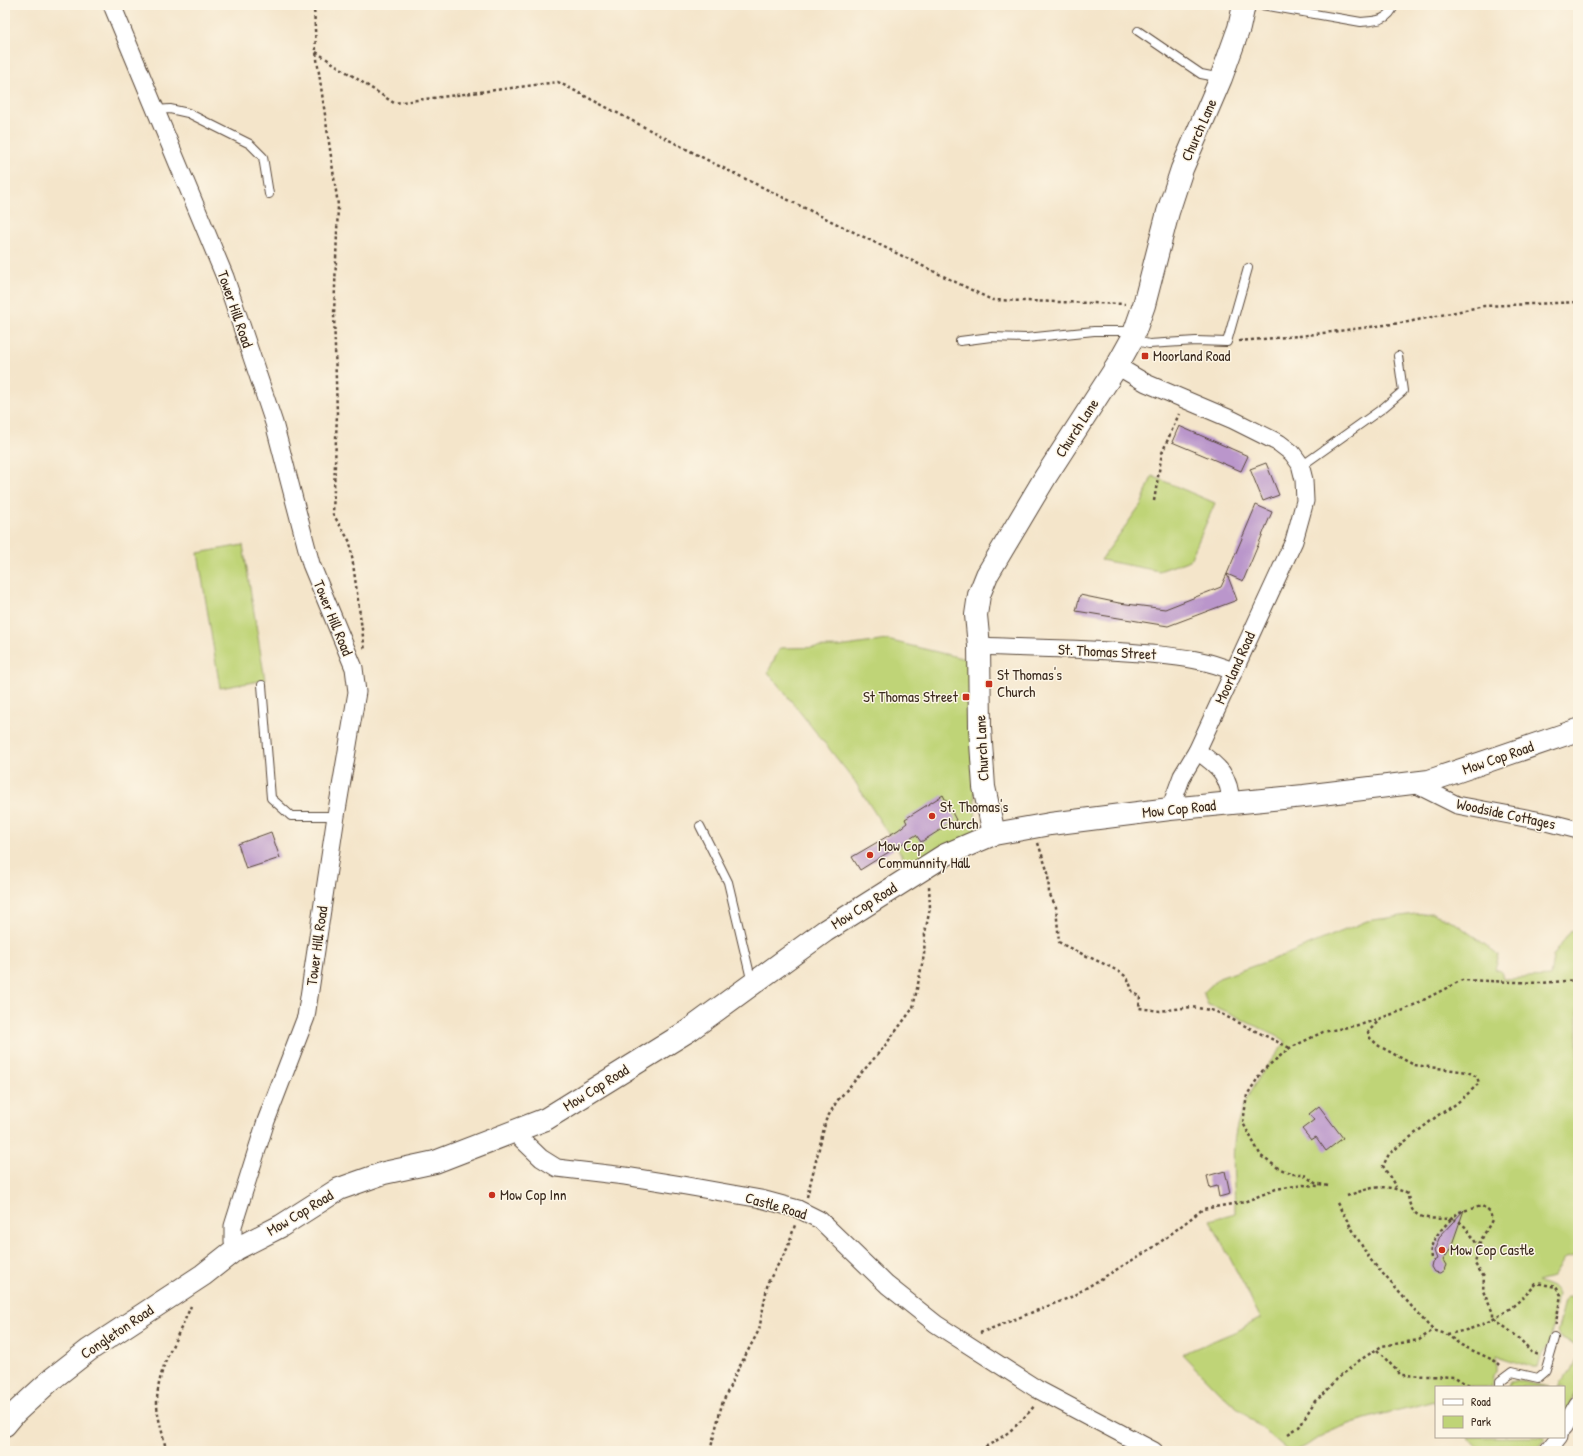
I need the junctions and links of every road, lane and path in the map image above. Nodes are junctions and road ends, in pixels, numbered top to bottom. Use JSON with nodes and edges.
{"nodes":[{"id":1,"x":112,"y":5,"type":"edge"},
{"id":2,"x":314,"y":5,"type":"edge"},
{"id":3,"x":1244,"y":5,"type":"edge"},
{"id":4,"x":1262,"y":5,"type":"edge"},
{"id":5,"x":1394,"y":5,"type":"edge"},
{"id":6,"x":1138,"y":31,"type":"dead end"},
{"id":7,"x":316,"y":52,"type":"junction"},
{"id":8,"x":1221,"y":78,"type":"junction"},
{"id":9,"x":154,"y":110,"type":"junction"},
{"id":10,"x":269,"y":194,"type":"dead end"},
{"id":11,"x":1248,"y":268,"type":"dead end"},
{"id":12,"x":1578,"y":302,"type":"edge"},
{"id":13,"x":1144,"y":305,"type":"junction"},
{"id":14,"x":1133,"y":335,"type":"junction"},
{"id":15,"x":960,"y":341,"type":"dead end"},
{"id":16,"x":1227,"y":342,"type":"junction"},
{"id":17,"x":1398,"y":356,"type":"dead end"},
{"id":18,"x":1117,"y":366,"type":"junction"},
{"id":19,"x":1184,"y":400,"type":"junction"},
{"id":20,"x":1300,"y":467,"type":"junction"},
{"id":21,"x":1154,"y":501,"type":"dead end"},
{"id":22,"x":979,"y":646,"type":"junction"},
{"id":23,"x":354,"y":668,"type":"junction"},
{"id":24,"x":1232,"y":671,"type":"junction"},
{"id":25,"x":262,"y":685,"type":"dead end"},
{"id":26,"x":1578,"y":730,"type":"edge"},
{"id":27,"x":1197,"y":751,"type":"junction"},
{"id":28,"x":1413,"y":783,"type":"junction"},
{"id":29,"x":1231,"y":804,"type":"junction"},
{"id":30,"x":1170,"y":809,"type":"junction"},
{"id":31,"x":336,"y":816,"type":"junction"},
{"id":32,"x":700,"y":826,"type":"dead end"},
{"id":33,"x":1032,"y":827,"type":"junction"},
{"id":34,"x":1578,"y":830,"type":"edge"},
{"id":35,"x":994,"y":834,"type":"junction"},
{"id":36,"x":925,"y":868,"type":"junction"},
{"id":37,"x":1578,"y":980,"type":"edge"},
{"id":38,"x":752,"y":984,"type":"junction"},
{"id":39,"x":1381,"y":1018,"type":"junction"},
{"id":40,"x":1290,"y":1048,"type":"junction"},
{"id":41,"x":514,"y":1132,"type":"junction"},
{"id":42,"x":1396,"y":1188,"type":"junction"},
{"id":43,"x":1347,"y":1196,"type":"dead end"},
{"id":44,"x":1337,"y":1203,"type":"dead end"},
{"id":45,"x":801,"y":1210,"type":"junction"},
{"id":46,"x":1451,"y":1219,"type":"junction"},
{"id":47,"x":1478,"y":1248,"type":"junction"},
{"id":48,"x":236,"y":1249,"type":"junction"},
{"id":49,"x":1431,"y":1258,"type":"dead end"},
{"id":50,"x":192,"y":1302,"type":"dead end"},
{"id":51,"x":1493,"y":1318,"type":"junction"},
{"id":52,"x":1433,"y":1330,"type":"junction"},
{"id":53,"x":1446,"y":1334,"type":"junction"},
{"id":54,"x":1555,"y":1338,"type":"joint"},
{"id":55,"x":963,"y":1342,"type":"junction"},
{"id":56,"x":1377,"y":1350,"type":"junction"},
{"id":57,"x":1535,"y":1354,"type":"dead end"},
{"id":58,"x":1508,"y":1374,"type":"junction"},
{"id":59,"x":1474,"y":1386,"type":"edge"},
{"id":60,"x":1500,"y":1386,"type":"edge"},
{"id":61,"x":1044,"y":1393,"type":"junction"},
{"id":62,"x":1578,"y":1404,"type":"edge"},
{"id":63,"x":5,"y":1425,"type":"edge"},
{"id":64,"x":1565,"y":1426,"type":"edge"},
{"id":65,"x":1288,"y":1434,"type":"dead end"},
{"id":66,"x":1557,"y":1438,"type":"edge"},
{"id":67,"x":166,"y":1451,"type":"edge"},
{"id":68,"x":710,"y":1451,"type":"edge"},
{"id":69,"x":974,"y":1451,"type":"edge"},
{"id":70,"x":1154,"y":1451,"type":"edge"},
{"id":71,"x":1548,"y":1451,"type":"edge"}],
"edges":[{"from":1,"to":9,"type":"street","name":"Tower Hill Road"},
{"from":2,"to":7,"type":"path"},
{"from":3,"to":8,"type":"street","name":"Church Lane"},
{"from":4,"to":5,"type":"lane"},
{"from":6,"to":8,"type":"lane"},
{"from":7,"to":13,"type":"path"},
{"from":7,"to":23,"type":"path"},
{"from":8,"to":13,"type":"street","name":"Church Lane"},
{"from":9,"to":10,"type":"lane"},
{"from":9,"to":23,"type":"street","name":"Tower Hill Road"},
{"from":11,"to":16,"type":"lane"},
{"from":12,"to":16,"type":"path"},
{"from":13,"to":14,"type":"street","name":"Church Lane"},
{"from":14,"to":15,"type":"lane"},
{"from":14,"to":16,"type":"lane"},
{"from":14,"to":18,"type":"street","name":"Church Lane"},
{"from":17,"to":20,"type":"lane"},
{"from":18,"to":19,"type":"street","name":"Moorland Road"},
{"from":18,"to":22,"type":"street","name":"Church Lane"},
{"from":19,"to":20,"type":"street","name":"Moorland Road"},
{"from":19,"to":21,"type":"path"},
{"from":20,"to":24,"type":"street","name":"Moorland Road"},
{"from":22,"to":24,"type":"street","name":"St. Thomas Street"},
{"from":22,"to":35,"type":"street","name":"Church Lane"},
{"from":23,"to":31,"type":"street","name":"Tower Hill Road"},
{"from":24,"to":27,"type":"street","name":"Moorland Road"},
{"from":25,"to":31,"type":"lane"},
{"from":26,"to":28,"type":"street","name":"Mow Cop Road"},
{"from":27,"to":29,"type":"street"},
{"from":27,"to":30,"type":"street","name":"Moorland Road"},
{"from":28,"to":29,"type":"street","name":"Mow Cop Road"},
{"from":28,"to":34,"type":"street","name":"Woodside Cottages"},
{"from":29,"to":30,"type":"street","name":"Mow Cop Road"},
{"from":30,"to":33,"type":"street","name":"Mow Cop Road"},
{"from":31,"to":48,"type":"street","name":"Tower Hill Road"},
{"from":32,"to":38,"type":"lane"},
{"from":33,"to":35,"type":"street","name":"Mow Cop Road"},
{"from":33,"to":40,"type":"path"},
{"from":35,"to":36,"type":"street","name":"Mow Cop Road"},
{"from":36,"to":38,"type":"street","name":"Mow Cop Road"},
{"from":36,"to":45,"type":"path"},
{"from":37,"to":39,"type":"path"},
{"from":38,"to":41,"type":"street","name":"Mow Cop Road"},
{"from":39,"to":40,"type":"path"},
{"from":39,"to":42,"type":"path"},
{"from":40,"to":55,"type":"path"},
{"from":41,"to":45,"type":"street","name":"Castle Road"},
{"from":41,"to":48,"type":"street","name":"Mow Cop Road"},
{"from":42,"to":43,"type":"path"},
{"from":42,"to":46,"type":"path"},
{"from":44,"to":52,"type":"path"},
{"from":45,"to":55,"type":"street","name":"Castle Road"},
{"from":45,"to":68,"type":"path"},
{"from":46,"to":47,"type":"path"},
{"from":46,"to":47,"type":"path"},
{"from":46,"to":49,"type":"path"},
{"from":47,"to":51,"type":"path"},
{"from":48,"to":63,"type":"street","name":"Congleton Road"},
{"from":50,"to":67,"type":"path"},
{"from":51,"to":53,"type":"path"},
{"from":51,"to":54,"type":"path"},
{"from":51,"to":57,"type":"path"},
{"from":52,"to":53,"type":"path"},
{"from":52,"to":56,"type":"path"},
{"from":53,"to":58,"type":"path"},
{"from":54,"to":58,"type":"lane"},
{"from":55,"to":61,"type":"street","name":"Castle Road"},
{"from":56,"to":59,"type":"path"},
{"from":56,"to":65,"type":"path"},
{"from":58,"to":60,"type":"lane"},
{"from":61,"to":69,"type":"path"},
{"from":61,"to":70,"type":"street","name":"Castle Road"},
{"from":62,"to":64,"type":"street"},
{"from":66,"to":71,"type":"street"}]}
